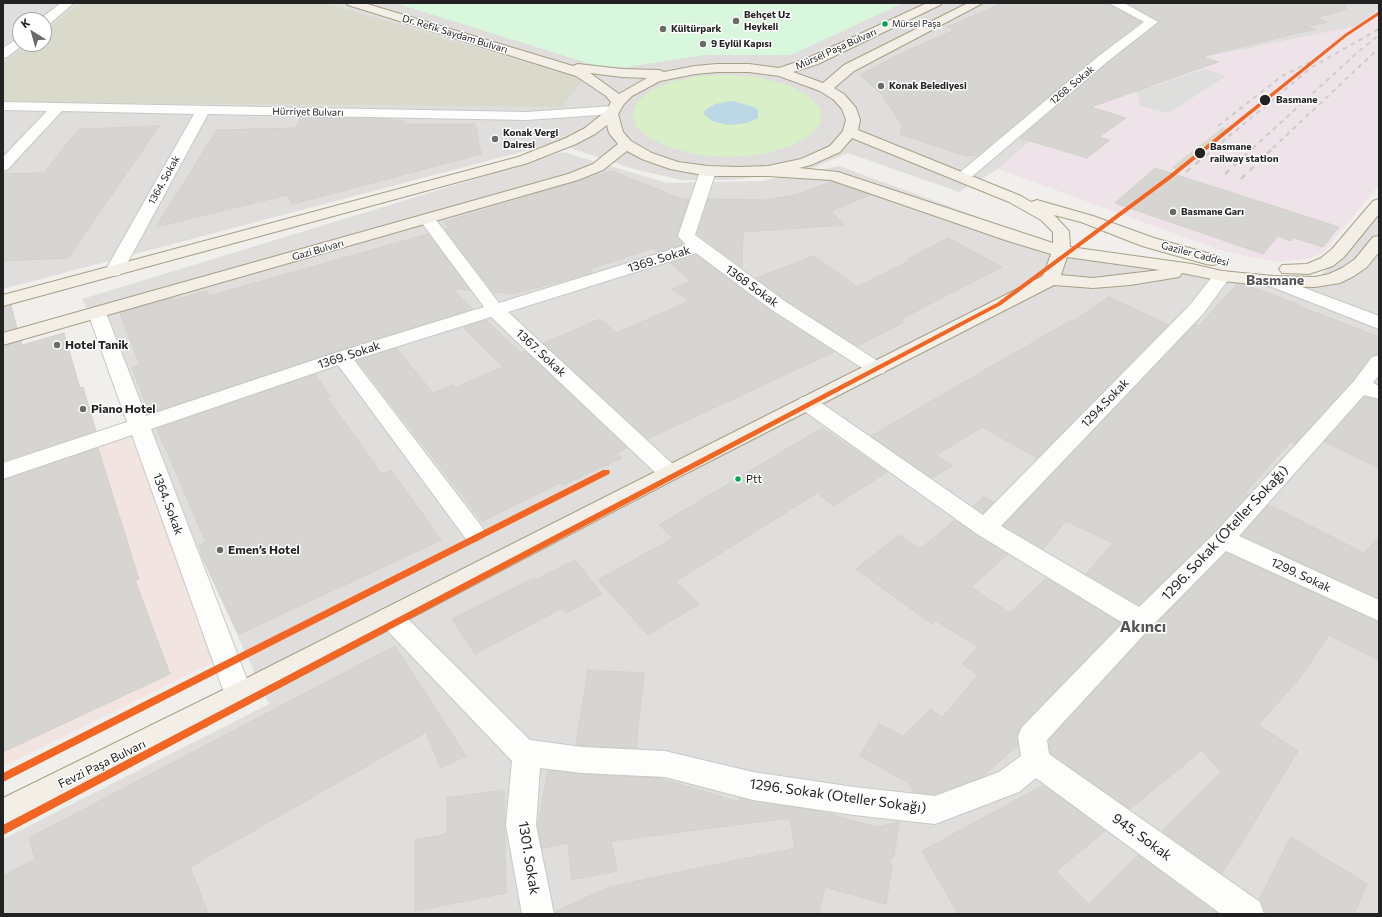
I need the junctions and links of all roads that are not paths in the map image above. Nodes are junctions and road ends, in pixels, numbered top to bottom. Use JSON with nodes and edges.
{"nodes":[{"id":1,"x":68,"y":3,"type":"edge"},
{"id":2,"x":352,"y":3,"type":"edge"},
{"id":3,"x":936,"y":3,"type":"edge"},
{"id":4,"x":977,"y":3,"type":"edge"},
{"id":5,"x":1116,"y":3,"type":"edge"},
{"id":6,"x":52,"y":16,"type":"edge"},
{"id":7,"x":12,"y":47,"type":"edge"},
{"id":8,"x":3,"y":54,"type":"edge"},
{"id":9,"x":559,"y":65,"type":"junction"},
{"id":10,"x":780,"y":72,"type":"junction"},
{"id":11,"x":675,"y":73,"type":"junction"},
{"id":12,"x":825,"y":88,"type":"junction"},
{"id":13,"x":3,"y":106,"type":"edge"},
{"id":14,"x":59,"y":106,"type":"junction"},
{"id":15,"x":614,"y":109,"type":"junction"},
{"id":16,"x":203,"y":110,"type":"junction"},
{"id":17,"x":850,"y":132,"type":"junction"},
{"id":18,"x":626,"y":144,"type":"junction"},
{"id":19,"x":3,"y":166,"type":"edge"},
{"id":20,"x":708,"y":171,"type":"junction"},
{"id":21,"x":768,"y":171,"type":"junction"},
{"id":22,"x":963,"y":177,"type":"junction"},
{"id":23,"x":1015,"y":199,"type":"junction"},
{"id":24,"x":1379,"y":204,"type":"edge"},
{"id":25,"x":427,"y":219,"type":"junction"},
{"id":26,"x":1379,"y":241,"type":"edge"},
{"id":27,"x":698,"y":247,"type":"junction"},
{"id":28,"x":1061,"y":251,"type":"junction"},
{"id":29,"x":1192,"y":269,"type":"junction"},
{"id":30,"x":114,"y":271,"type":"junction"},
{"id":31,"x":1222,"y":276,"type":"junction"},
{"id":32,"x":1051,"y":279,"type":"junction"},
{"id":33,"x":1273,"y":281,"type":"junction"},
{"id":34,"x":3,"y":301,"type":"edge"},
{"id":35,"x":495,"y":310,"type":"junction"},
{"id":36,"x":97,"y":313,"type":"junction"},
{"id":37,"x":1379,"y":323,"type":"edge"},
{"id":38,"x":3,"y":339,"type":"edge"},
{"id":39,"x":342,"y":357,"type":"junction"},
{"id":40,"x":1379,"y":362,"type":"edge"},
{"id":41,"x":877,"y":369,"type":"junction"},
{"id":42,"x":1370,"y":389,"type":"edge"},
{"id":43,"x":807,"y":403,"type":"junction"},
{"id":44,"x":138,"y":426,"type":"junction"},
{"id":45,"x":3,"y":471,"type":"edge"},
{"id":46,"x":669,"y":473,"type":"junction"},
{"id":47,"x":985,"y":528,"type":"junction"},
{"id":48,"x":474,"y":533,"type":"dead end"},
{"id":49,"x":1223,"y":539,"type":"junction"},
{"id":50,"x":1379,"y":611,"type":"edge"},
{"id":51,"x":390,"y":617,"type":"junction"},
{"id":52,"x":1141,"y":621,"type":"junction"},
{"id":53,"x":239,"y":696,"type":"junction"},
{"id":54,"x":527,"y":755,"type":"junction"},
{"id":55,"x":1036,"y":761,"type":"junction"},
{"id":56,"x":3,"y":813,"type":"edge"},
{"id":57,"x":538,"y":914,"type":"edge"},
{"id":58,"x":1248,"y":914,"type":"edge"}],
"edges":[{"from":1,"to":6,"type":"street"},
{"from":2,"to":9,"type":"main road","name":"Dr. Refik Saydam Bulvarı"},
{"from":3,"to":10,"type":"main road","name":"Mürsel Paşa Bulvarı"},
{"from":4,"to":12,"type":"main road","name":"Mürsel Paşa Bulvarı"},
{"from":5,"to":22,"type":"street","name":"1268. Sokak"},
{"from":7,"to":8,"type":"street"},
{"from":9,"to":11,"type":"main road"},
{"from":9,"to":15,"type":"main road"},
{"from":10,"to":11,"type":"main road"},
{"from":10,"to":12,"type":"main road"},
{"from":11,"to":15,"type":"main road"},
{"from":12,"to":17,"type":"main road"},
{"from":13,"to":14,"type":"street","name":"Hürriyet Bulvarı"},
{"from":14,"to":16,"type":"street","name":"Hürriyet Bulvarı"},
{"from":14,"to":19,"type":"street"},
{"from":15,"to":16,"type":"street","name":"Hürriyet Bulvarı"},
{"from":15,"to":18,"type":"main road"},
{"from":15,"to":30,"type":"main road"},
{"from":16,"to":30,"type":"street","name":"1364. Sokak"},
{"from":17,"to":21,"type":"main road"},
{"from":17,"to":22,"type":"main road"},
{"from":18,"to":20,"type":"main road"},
{"from":18,"to":25,"type":"main road","name":"Gazi Bulvarı"},
{"from":20,"to":21,"type":"main road"},
{"from":20,"to":27,"type":"street","name":"1368 Sokak"},
{"from":21,"to":28,"type":"main road","name":"Gaziler Caddesi"},
{"from":22,"to":23,"type":"main road"},
{"from":23,"to":24,"type":"main road","name":"Gaziler Caddesi"},
{"from":23,"to":28,"type":"main road"},
{"from":25,"to":35,"type":"street","name":"1367. Sokak"},
{"from":25,"to":36,"type":"main road","name":"Gazi Bulvarı"},
{"from":26,"to":33,"type":"main road","name":"Gaziler Caddesi"},
{"from":27,"to":35,"type":"street","name":"1369. Sokak"},
{"from":27,"to":41,"type":"street","name":"1368 Sokak"},
{"from":28,"to":29,"type":"main road","name":"Gaziler Caddesi"},
{"from":28,"to":32,"type":"main road"},
{"from":29,"to":31,"type":"main road","name":"Gaziler Caddesi"},
{"from":29,"to":32,"type":"main road"},
{"from":30,"to":34,"type":"main road"},
{"from":31,"to":33,"type":"main road","name":"Gaziler Caddesi"},
{"from":31,"to":47,"type":"street","name":"1294.Sokak"},
{"from":32,"to":41,"type":"main road","name":"Fevzi Paşa Bulvarı"},
{"from":33,"to":37,"type":"street"},
{"from":35,"to":39,"type":"street","name":"1369. Sokak"},
{"from":35,"to":46,"type":"street","name":"1367. Sokak"},
{"from":36,"to":38,"type":"main road","name":"Gazi Bulvarı"},
{"from":36,"to":44,"type":"street","name":"1364. Sokak"},
{"from":39,"to":44,"type":"street","name":"1369. Sokak"},
{"from":39,"to":48,"type":"street"},
{"from":40,"to":42,"type":"street","name":"1296. Sokak (Oteller Sokağı)"},
{"from":41,"to":43,"type":"main road","name":"Fevzi Paşa Bulvarı"},
{"from":42,"to":49,"type":"street","name":"1296. Sokak (Oteller Sokağı)"},
{"from":43,"to":46,"type":"main road","name":"Fevzi Paşa Bulvarı"},
{"from":43,"to":47,"type":"street"},
{"from":44,"to":45,"type":"street","name":"1369. Sokak"},
{"from":44,"to":53,"type":"street","name":"1364. Sokak"},
{"from":46,"to":51,"type":"main road","name":"Fevzi Paşa Bulvarı"},
{"from":47,"to":52,"type":"street"},
{"from":49,"to":50,"type":"street","name":"1299. Sokak"},
{"from":49,"to":52,"type":"street","name":"1296. Sokak (Oteller Sokağı)"},
{"from":51,"to":53,"type":"main road","name":"Fevzi Paşa Bulvarı"},
{"from":51,"to":54,"type":"street"},
{"from":52,"to":55,"type":"street","name":"1296. Sokak (Oteller Sokağı)"},
{"from":53,"to":56,"type":"main road","name":"Fevzi Paşa Bulvarı"},
{"from":54,"to":55,"type":"street","name":"1296. Sokak (Oteller Sokağı)"},
{"from":54,"to":57,"type":"street","name":"1301. Sokak"},
{"from":55,"to":58,"type":"street","name":"945. Sokak"}]}
